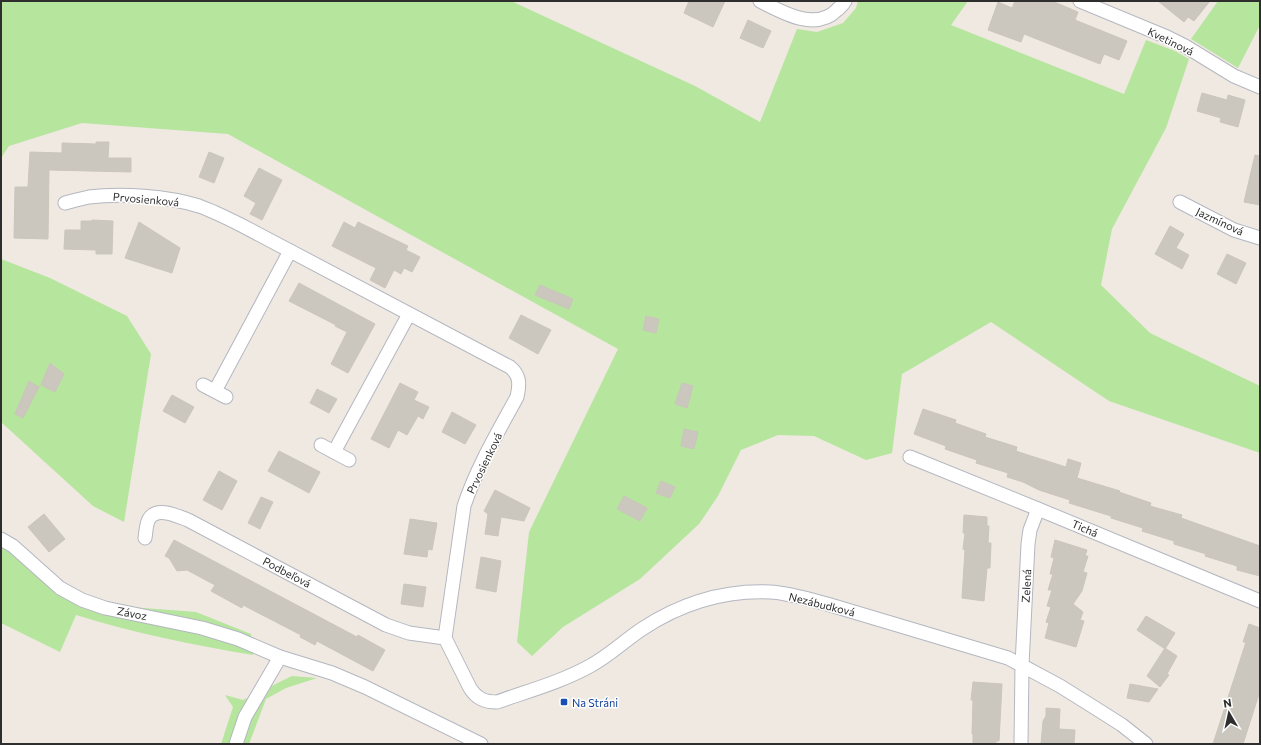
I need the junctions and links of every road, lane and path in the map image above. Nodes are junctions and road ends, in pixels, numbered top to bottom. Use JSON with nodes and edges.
{"nodes":[{"id":1,"x":760,"y":1,"type":"edge"},
{"id":2,"x":845,"y":1,"type":"edge"},
{"id":3,"x":1080,"y":1,"type":"edge"},
{"id":4,"x":1260,"y":87,"type":"edge"},
{"id":5,"x":1180,"y":202,"type":"dead end"},
{"id":6,"x":65,"y":204,"type":"dead end"},
{"id":7,"x":1260,"y":238,"type":"edge"},
{"id":8,"x":290,"y":251,"type":"junction"},
{"id":9,"x":409,"y":314,"type":"junction"},
{"id":10,"x":203,"y":385,"type":"dead end"},
{"id":11,"x":321,"y":445,"type":"dead end"},
{"id":12,"x":334,"y":452,"type":"junction"},
{"id":13,"x":910,"y":457,"type":"dead end"},
{"id":14,"x":349,"y":460,"type":"dead end"},
{"id":15,"x":1038,"y":509,"type":"junction"},
{"id":16,"x":145,"y":538,"type":"dead end"},
{"id":17,"x":1,"y":540,"type":"edge"},
{"id":18,"x":1260,"y":601,"type":"edge"},
{"id":19,"x":445,"y":638,"type":"junction"},
{"id":20,"x":280,"y":657,"type":"junction"},
{"id":21,"x":1022,"y":665,"type":"junction"},
{"id":22,"x":236,"y":744,"type":"edge"},
{"id":23,"x":481,"y":744,"type":"edge"},
{"id":24,"x":1022,"y":744,"type":"edge"},
{"id":25,"x":1146,"y":744,"type":"edge"}],
"edges":[{"from":1,"to":2,"type":"street"},
{"from":3,"to":4,"type":"street","name":"Kvetinová"},
{"from":5,"to":7,"type":"street","name":"Jazmínová"},
{"from":6,"to":8,"type":"street","name":"Prvosienková"},
{"from":8,"to":9,"type":"street","name":"Prvosienková"},
{"from":8,"to":10,"type":"street"},
{"from":9,"to":12,"type":"street"},
{"from":9,"to":19,"type":"street","name":"Prvosienková"},
{"from":11,"to":12,"type":"street"},
{"from":12,"to":14,"type":"street"},
{"from":13,"to":15,"type":"street","name":"Tichá"},
{"from":15,"to":18,"type":"street","name":"Tichá"},
{"from":15,"to":21,"type":"street","name":"Zelená"},
{"from":16,"to":19,"type":"street","name":"Podbeľová"},
{"from":17,"to":20,"type":"street","name":"Závoz"},
{"from":19,"to":21,"type":"street","name":"Nezábudková"},
{"from":20,"to":22,"type":"street"},
{"from":20,"to":23,"type":"street","name":"Závoz"},
{"from":21,"to":24,"type":"street","name":"Zelená"},
{"from":21,"to":25,"type":"street"}]}
